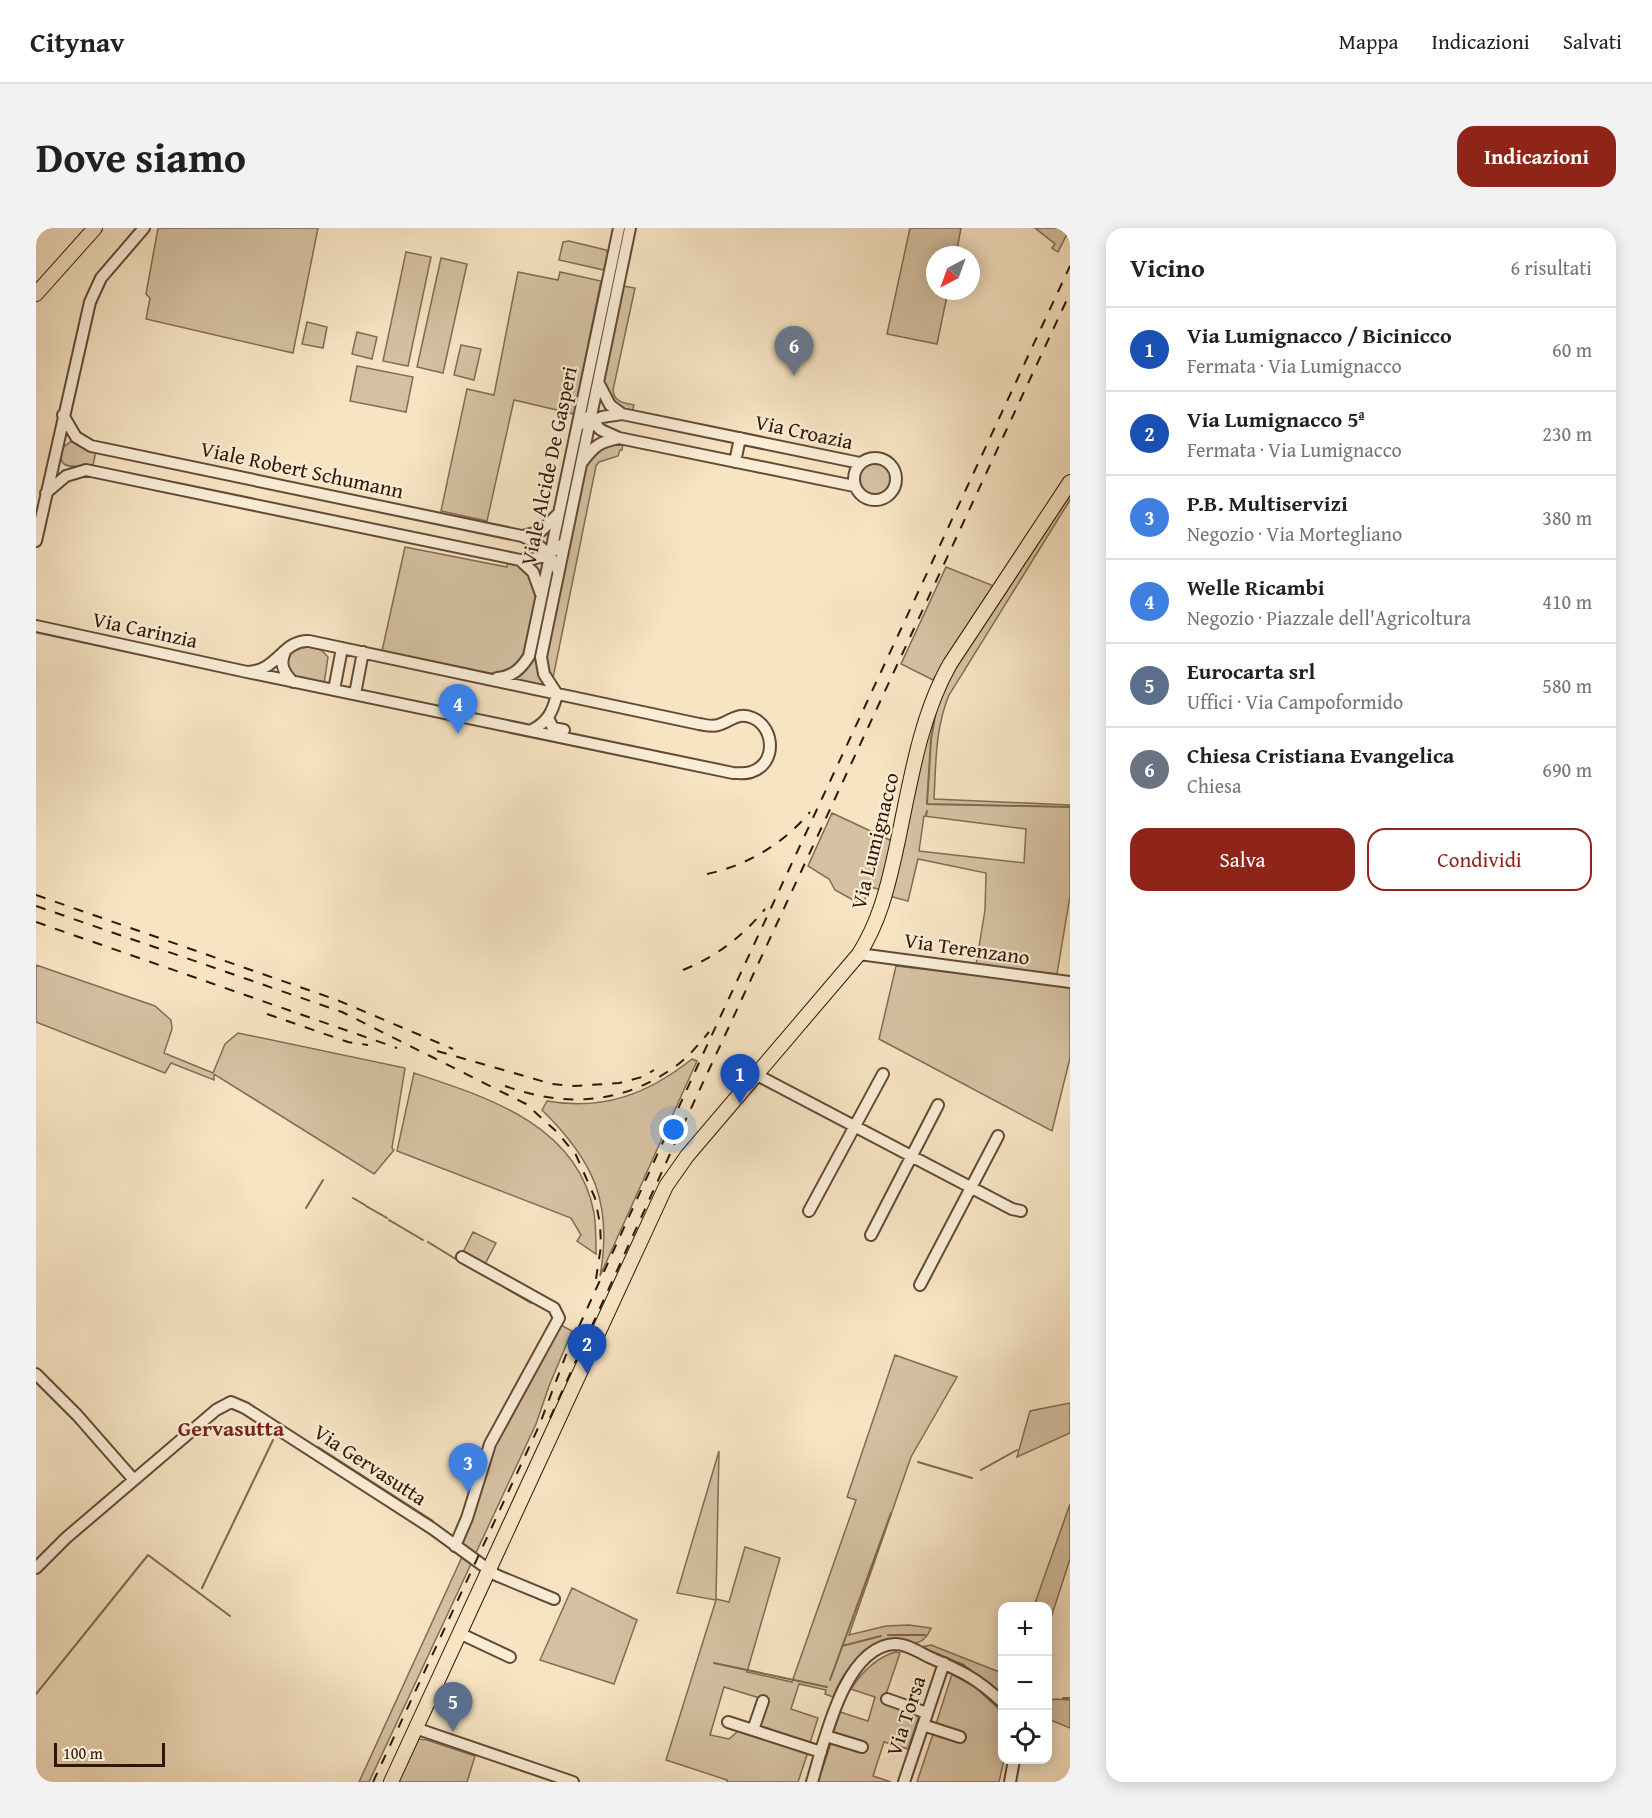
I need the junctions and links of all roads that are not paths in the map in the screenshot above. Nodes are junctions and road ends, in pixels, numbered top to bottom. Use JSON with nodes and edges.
{"nodes":[{"id":1,"x":95,"y":228,"type":"edge"},
{"id":2,"x":144,"y":228,"type":"edge"},
{"id":3,"x":619,"y":228,"type":"edge"},
{"id":4,"x":630,"y":228,"type":"edge"},
{"id":5,"x":36,"y":294,"type":"edge"},
{"id":6,"x":598,"y":382,"type":"junction"},
{"id":7,"x":582,"y":403,"type":"junction"},
{"id":8,"x":622,"y":414,"type":"junction"},
{"id":9,"x":63,"y":415,"type":"junction"},
{"id":10,"x":590,"y":421,"type":"junction"},
{"id":11,"x":577,"y":430,"type":"junction"},
{"id":12,"x":76,"y":437,"type":"junction"},
{"id":13,"x":619,"y":438,"type":"junction"},
{"id":14,"x":740,"y":438,"type":"junction"},
{"id":15,"x":55,"y":452,"type":"junction"},
{"id":16,"x":735,"y":462,"type":"junction"},
{"id":17,"x":860,"y":463,"type":"junction"},
{"id":18,"x":580,"y":465,"type":"junction"},
{"id":19,"x":72,"y":472,"type":"junction"},
{"id":20,"x":1070,"y":482,"type":"edge"},
{"id":21,"x":854,"y":486,"type":"junction"},
{"id":22,"x":46,"y":493,"type":"junction"},
{"id":23,"x":559,"y":513,"type":"junction"},
{"id":24,"x":522,"y":536,"type":"junction"},
{"id":25,"x":36,"y":540,"type":"edge"},
{"id":26,"x":564,"y":543,"type":"junction"},
{"id":27,"x":550,"y":555,"type":"junction"},
{"id":28,"x":520,"y":560,"type":"junction"},
{"id":29,"x":558,"y":571,"type":"junction"},
{"id":30,"x":542,"y":597,"type":"junction"},
{"id":31,"x":36,"y":626,"type":"edge"},
{"id":32,"x":288,"y":647,"type":"junction"},
{"id":33,"x":342,"y":648,"type":"junction"},
{"id":34,"x":363,"y":652,"type":"junction"},
{"id":35,"x":247,"y":672,"type":"junction"},
{"id":36,"x":482,"y":678,"type":"junction"},
{"id":37,"x":293,"y":682,"type":"junction"},
{"id":38,"x":334,"y":690,"type":"junction"},
{"id":39,"x":557,"y":693,"type":"junction"},
{"id":40,"x":355,"y":694,"type":"junction"},
{"id":41,"x":548,"y":718,"type":"junction"},
{"id":42,"x":532,"y":730,"type":"junction"},
{"id":43,"x":694,"y":764,"type":"junction"},
{"id":44,"x":859,"y":954,"type":"junction"},
{"id":45,"x":1070,"y":982,"type":"edge"},
{"id":46,"x":883,"y":1074,"type":"dead end"},
{"id":47,"x":757,"y":1075,"type":"junction"},
{"id":48,"x":938,"y":1105,"type":"dead end"},
{"id":49,"x":854,"y":1127,"type":"junction"},
{"id":50,"x":998,"y":1136,"type":"dead end"},
{"id":51,"x":911,"y":1156,"type":"junction"},
{"id":52,"x":971,"y":1187,"type":"junction"},
{"id":53,"x":809,"y":1211,"type":"dead end"},
{"id":54,"x":1021,"y":1211,"type":"dead end"},
{"id":55,"x":871,"y":1235,"type":"dead end"},
{"id":56,"x":462,"y":1257,"type":"dead end"},
{"id":57,"x":920,"y":1285,"type":"dead end"},
{"id":58,"x":36,"y":1374,"type":"edge"},
{"id":59,"x":134,"y":1480,"type":"junction"},
{"id":60,"x":454,"y":1546,"type":"junction"},
{"id":61,"x":36,"y":1568,"type":"edge"},
{"id":62,"x":488,"y":1570,"type":"junction"},
{"id":63,"x":554,"y":1599,"type":"dead end"},
{"id":64,"x":459,"y":1633,"type":"junction"},
{"id":65,"x":510,"y":1657,"type":"dead end"},
{"id":66,"x":944,"y":1663,"type":"junction"},
{"id":67,"x":998,"y":1698,"type":"edge"},
{"id":68,"x":887,"y":1699,"type":"dead end"},
{"id":69,"x":763,"y":1701,"type":"dead end"},
{"id":70,"x":927,"y":1713,"type":"junction"},
{"id":71,"x":728,"y":1722,"type":"dead end"},
{"id":72,"x":923,"y":1725,"type":"junction"},
{"id":73,"x":415,"y":1728,"type":"junction"},
{"id":74,"x":753,"y":1730,"type":"junction"},
{"id":75,"x":826,"y":1736,"type":"junction"},
{"id":76,"x":960,"y":1737,"type":"dead end"},
{"id":77,"x":862,"y":1747,"type":"dead end"},
{"id":78,"x":821,"y":1752,"type":"junction"},
{"id":79,"x":1013,"y":1764,"type":"edge"},
{"id":80,"x":391,"y":1782,"type":"edge"},
{"id":81,"x":573,"y":1782,"type":"edge"},
{"id":82,"x":812,"y":1782,"type":"edge"},
{"id":83,"x":904,"y":1782,"type":"edge"},
{"id":84,"x":1010,"y":1782,"type":"edge"}],
"edges":[{"from":1,"to":5,"type":"main road"},
{"from":2,"to":9,"type":"street"},
{"from":3,"to":7,"type":"street","name":"Viale Alcide De Gasperi"},
{"from":4,"to":6,"type":"street","name":"Viale Alcide De Gasperi"},
{"from":6,"to":8,"type":"street"},
{"from":6,"to":10,"type":"street","name":"Viale Alcide De Gasperi"},
{"from":7,"to":10,"type":"street"},
{"from":7,"to":11,"type":"street","name":"Viale Alcide De Gasperi"},
{"from":8,"to":10,"type":"street","name":"Via Croazia"},
{"from":8,"to":14,"type":"street","name":"Via Croazia"},
{"from":9,"to":12,"type":"street"},
{"from":9,"to":15,"type":"street"},
{"from":10,"to":11,"type":"street","name":"Via Croazia"},
{"from":10,"to":13,"type":"street","name":"Via Croazia"},
{"from":10,"to":18,"type":"street","name":"Viale Alcide De Gasperi"},
{"from":11,"to":23,"type":"street","name":"Viale Alcide De Gasperi"},
{"from":12,"to":15,"type":"street"},
{"from":12,"to":24,"type":"street","name":"Viale Robert Schumann"},
{"from":13,"to":16,"type":"street","name":"Via Croazia"},
{"from":13,"to":18,"type":"street"},
{"from":14,"to":16,"type":"street","name":"Via Croazia"},
{"from":14,"to":17,"type":"street","name":"Via Croazia"},
{"from":15,"to":19,"type":"street"},
{"from":15,"to":22,"type":"street"},
{"from":16,"to":21,"type":"street","name":"Via Croazia"},
{"from":17,"to":21,"type":"street","name":"Via Croazia"},
{"from":17,"to":21,"type":"street","name":"Via Croazia"},
{"from":18,"to":26,"type":"street","name":"Viale Alcide De Gasperi"},
{"from":19,"to":22,"type":"street"},
{"from":19,"to":28,"type":"street","name":"Viale Robert Schumann"},
{"from":20,"to":44,"type":"main road","name":"Via Lumignacco"},
{"from":22,"to":25,"type":"street"},
{"from":23,"to":24,"type":"street"},
{"from":23,"to":27,"type":"street","name":"Viale Alcide De Gasperi"},
{"from":24,"to":27,"type":"street","name":"Viale Robert Schumann"},
{"from":26,"to":27,"type":"street"},
{"from":26,"to":29,"type":"street","name":"Viale Alcide De Gasperi"},
{"from":27,"to":28,"type":"street","name":"Viale Robert Schumann"},
{"from":27,"to":29,"type":"street","name":"Viale Robert Schumann"},
{"from":27,"to":30,"type":"street","name":"Viale Alcide De Gasperi"},
{"from":28,"to":30,"type":"street"},
{"from":29,"to":39,"type":"street","name":"Viale Alcide De Gasperi"},
{"from":30,"to":36,"type":"street","name":"Viale Alcide De Gasperi"},
{"from":31,"to":35,"type":"street","name":"Via Carinzia"},
{"from":32,"to":33,"type":"street"},
{"from":32,"to":35,"type":"street"},
{"from":32,"to":37,"type":"street"},
{"from":33,"to":34,"type":"street"},
{"from":33,"to":38,"type":"street"},
{"from":34,"to":36,"type":"street"},
{"from":34,"to":40,"type":"street"},
{"from":35,"to":37,"type":"street","name":"Via Carinzia"},
{"from":36,"to":39,"type":"street"},
{"from":37,"to":38,"type":"street","name":"Via Carinzia"},
{"from":38,"to":40,"type":"street","name":"Via Carinzia"},
{"from":39,"to":41,"type":"street"},
{"from":39,"to":43,"type":"street"},
{"from":40,"to":42,"type":"street","name":"Via Carinzia"},
{"from":41,"to":42,"type":"street"},
{"from":41,"to":43,"type":"street"},
{"from":42,"to":43,"type":"street","name":"Via Carinzia"},
{"from":44,"to":45,"type":"street","name":"Via Terenzano"},
{"from":44,"to":47,"type":"main road","name":"Via Lumignacco"},
{"from":46,"to":49,"type":"street"},
{"from":47,"to":49,"type":"street"},
{"from":47,"to":62,"type":"main road","name":"Via Lumignacco"},
{"from":48,"to":51,"type":"street"},
{"from":49,"to":51,"type":"street"},
{"from":49,"to":53,"type":"street"},
{"from":50,"to":52,"type":"street"},
{"from":51,"to":52,"type":"street"},
{"from":51,"to":55,"type":"street"},
{"from":52,"to":54,"type":"street"},
{"from":52,"to":57,"type":"street"},
{"from":56,"to":60,"type":"street"},
{"from":58,"to":59,"type":"street"},
{"from":59,"to":60,"type":"street","name":"Via Gervasutta"},
{"from":59,"to":61,"type":"street","name":"Via Gervasutta"},
{"from":60,"to":62,"type":"street","name":"Via Gervasutta"},
{"from":62,"to":63,"type":"street"},
{"from":62,"to":64,"type":"main road","name":"Via Lumignacco"},
{"from":64,"to":65,"type":"street"},
{"from":64,"to":73,"type":"main road","name":"Via Lumignacco"},
{"from":66,"to":67,"type":"street"},
{"from":66,"to":70,"type":"street","name":"Via Torsa"},
{"from":66,"to":75,"type":"street"},
{"from":68,"to":70,"type":"street"},
{"from":69,"to":74,"type":"street"},
{"from":70,"to":72,"type":"street","name":"Via Torsa"},
{"from":71,"to":74,"type":"street"},
{"from":72,"to":76,"type":"street"},
{"from":72,"to":83,"type":"street","name":"Via Torsa"},
{"from":73,"to":80,"type":"main road","name":"Via Lumignacco"},
{"from":73,"to":81,"type":"street"},
{"from":74,"to":78,"type":"street"},
{"from":75,"to":77,"type":"street"},
{"from":75,"to":78,"type":"street"},
{"from":78,"to":82,"type":"street"},
{"from":79,"to":84,"type":"street"}]}
